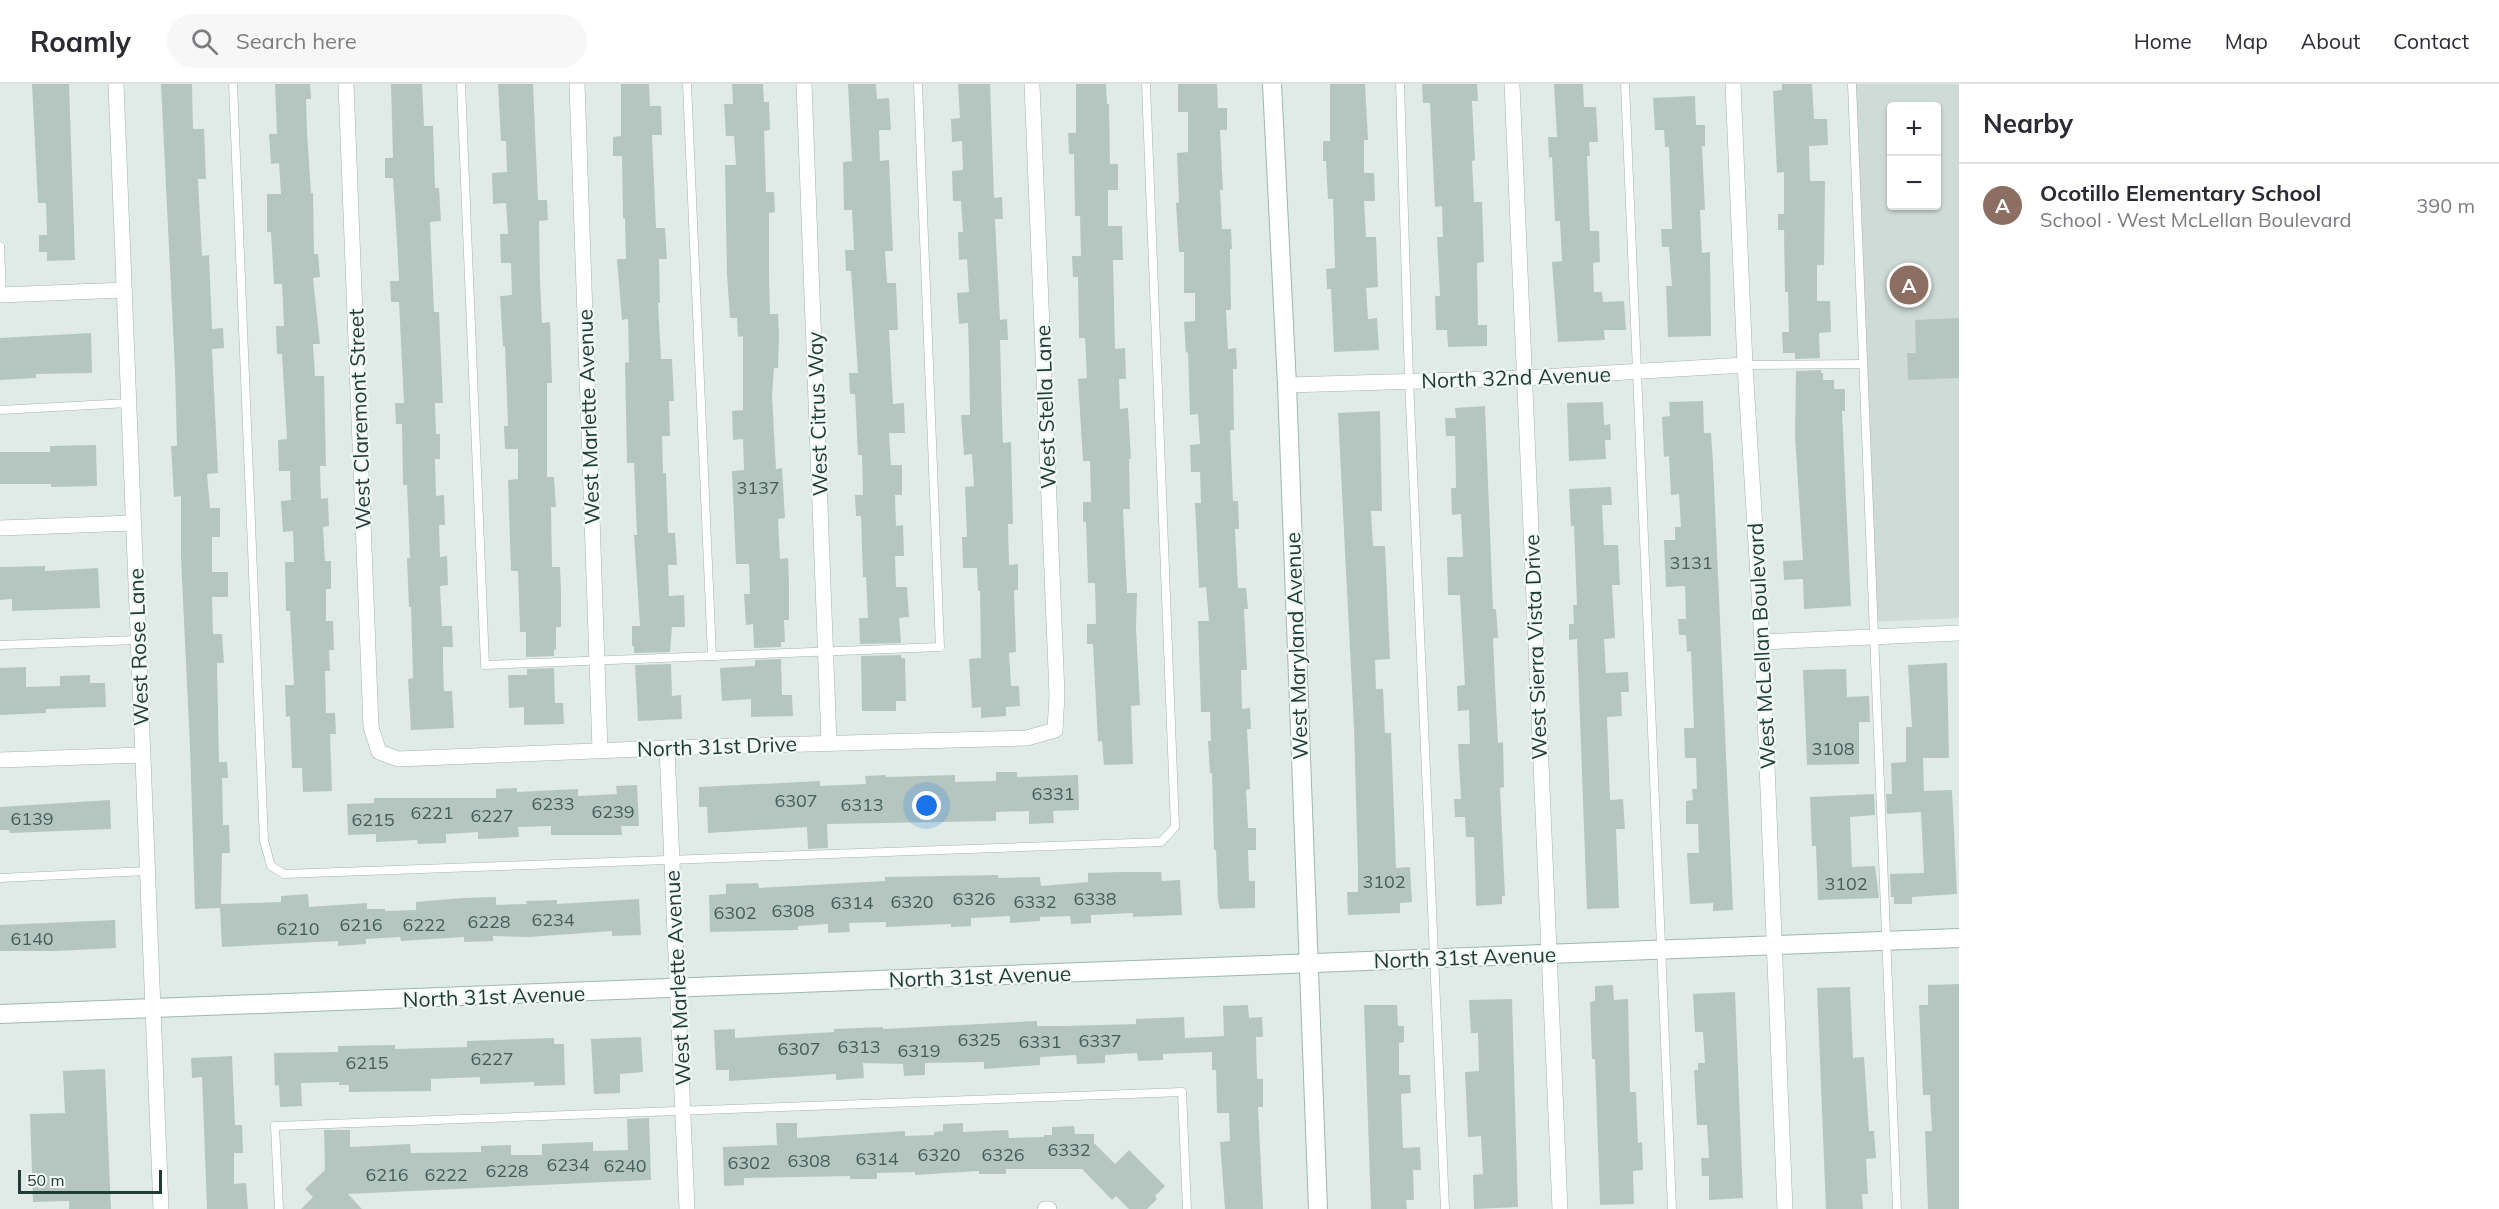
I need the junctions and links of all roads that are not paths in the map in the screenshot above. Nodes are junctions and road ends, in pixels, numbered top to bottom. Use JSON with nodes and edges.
{"nodes":[{"id":1,"x":116,"y":84,"type":"edge"},
{"id":2,"x":233,"y":84,"type":"edge"},
{"id":3,"x":346,"y":84,"type":"edge"},
{"id":4,"x":461,"y":84,"type":"edge"},
{"id":5,"x":577,"y":84,"type":"edge"},
{"id":6,"x":687,"y":84,"type":"edge"},
{"id":7,"x":804,"y":84,"type":"edge"},
{"id":8,"x":918,"y":84,"type":"edge"},
{"id":9,"x":1032,"y":84,"type":"edge"},
{"id":10,"x":1146,"y":84,"type":"edge"},
{"id":11,"x":1272,"y":84,"type":"edge"},
{"id":12,"x":1400,"y":84,"type":"edge"},
{"id":13,"x":1512,"y":84,"type":"edge"},
{"id":14,"x":1625,"y":84,"type":"edge"},
{"id":15,"x":1733,"y":84,"type":"edge"},
{"id":16,"x":1852,"y":84,"type":"edge"},
{"id":17,"x":0,"y":246,"type":"edge"},
{"id":18,"x":123,"y":290,"type":"junction"},
{"id":19,"x":1,"y":295,"type":"edge"},
{"id":20,"x":1863,"y":364,"type":"junction"},
{"id":21,"x":1745,"y":365,"type":"junction"},
{"id":22,"x":1635,"y":373,"type":"junction"},
{"id":23,"x":1524,"y":378,"type":"junction"},
{"id":24,"x":1409,"y":380,"type":"junction"},
{"id":25,"x":1287,"y":385,"type":"junction"},
{"id":26,"x":128,"y":403,"type":"junction"},
{"id":27,"x":0,"y":410,"type":"edge"},
{"id":28,"x":133,"y":523,"type":"junction"},
{"id":29,"x":0,"y":528,"type":"edge"},
{"id":30,"x":1959,"y":633,"type":"edge"},
{"id":31,"x":1873,"y":636,"type":"junction"},
{"id":32,"x":137,"y":640,"type":"junction"},
{"id":33,"x":1762,"y":642,"type":"junction"},
{"id":34,"x":0,"y":645,"type":"edge"},
{"id":35,"x":826,"y":652,"type":"junction"},
{"id":36,"x":712,"y":656,"type":"junction"},
{"id":37,"x":597,"y":661,"type":"junction"},
{"id":38,"x":1055,"y":730,"type":"joint"},
{"id":39,"x":829,"y":743,"type":"junction"},
{"id":40,"x":667,"y":748,"type":"junction"},
{"id":41,"x":600,"y":750,"type":"junction"},
{"id":42,"x":379,"y":752,"type":"joint"},
{"id":43,"x":142,"y":755,"type":"junction"},
{"id":44,"x":0,"y":760,"type":"edge"},
{"id":45,"x":672,"y":860,"type":"junction"},
{"id":46,"x":147,"y":871,"type":"junction"},
{"id":47,"x":0,"y":878,"type":"edge"},
{"id":48,"x":1959,"y":939,"type":"edge"},
{"id":49,"x":1886,"y":941,"type":"junction"},
{"id":50,"x":1775,"y":946,"type":"junction"},
{"id":51,"x":1663,"y":950,"type":"junction"},
{"id":52,"x":1548,"y":954,"type":"junction"},
{"id":53,"x":1436,"y":958,"type":"junction"},
{"id":54,"x":1308,"y":964,"type":"junction"},
{"id":55,"x":678,"y":988,"type":"junction"},
{"id":56,"x":153,"y":1009,"type":"junction"},
{"id":57,"x":0,"y":1014,"type":"edge"},
{"id":58,"x":683,"y":1111,"type":"junction"},
{"id":59,"x":161,"y":1209,"type":"edge"},
{"id":60,"x":279,"y":1209,"type":"edge"},
{"id":61,"x":687,"y":1209,"type":"edge"},
{"id":62,"x":1187,"y":1209,"type":"edge"},
{"id":63,"x":1318,"y":1209,"type":"edge"},
{"id":64,"x":1445,"y":1209,"type":"edge"},
{"id":65,"x":1560,"y":1209,"type":"edge"},
{"id":66,"x":1672,"y":1209,"type":"edge"},
{"id":67,"x":1785,"y":1209,"type":"edge"},
{"id":68,"x":1897,"y":1209,"type":"edge"}],
"edges":[{"from":1,"to":18,"type":"street","name":"West Rose Lane"},
{"from":2,"to":45,"type":"lane"},
{"from":3,"to":42,"type":"street","name":"West Claremont Street"},
{"from":4,"to":37,"type":"lane"},
{"from":5,"to":37,"type":"street","name":"West Marlette Avenue"},
{"from":6,"to":36,"type":"lane"},
{"from":7,"to":35,"type":"street","name":"West Citrus Way"},
{"from":8,"to":35,"type":"lane"},
{"from":9,"to":38,"type":"street","name":"West Stella Lane"},
{"from":10,"to":45,"type":"lane"},
{"from":11,"to":25,"type":"street","name":"West Maryland Avenue"},
{"from":12,"to":24,"type":"lane"},
{"from":13,"to":23,"type":"street","name":"West Sierra Vista Drive"},
{"from":14,"to":22,"type":"lane"},
{"from":15,"to":21,"type":"street","name":"West McLellan Boulevard"},
{"from":16,"to":20,"type":"lane"},
{"from":17,"to":19,"type":"lane"},
{"from":18,"to":19,"type":"street"},
{"from":18,"to":26,"type":"street","name":"West Rose Lane"},
{"from":20,"to":21,"type":"lane"},
{"from":20,"to":31,"type":"lane"},
{"from":21,"to":22,"type":"street","name":"North 32nd Avenue"},
{"from":21,"to":33,"type":"street","name":"West McLellan Boulevard"},
{"from":22,"to":23,"type":"street","name":"North 32nd Avenue"},
{"from":22,"to":51,"type":"lane"},
{"from":23,"to":24,"type":"street","name":"North 32nd Avenue"},
{"from":23,"to":52,"type":"street","name":"West Sierra Vista Drive"},
{"from":24,"to":25,"type":"street","name":"North 32nd Avenue"},
{"from":24,"to":53,"type":"lane"},
{"from":25,"to":54,"type":"street","name":"West Maryland Avenue"},
{"from":26,"to":27,"type":"lane"},
{"from":26,"to":28,"type":"street","name":"West Rose Lane"},
{"from":28,"to":29,"type":"street"},
{"from":28,"to":32,"type":"street","name":"West Rose Lane"},
{"from":30,"to":31,"type":"street"},
{"from":31,"to":33,"type":"street"},
{"from":31,"to":49,"type":"lane"},
{"from":32,"to":34,"type":"lane"},
{"from":32,"to":43,"type":"street","name":"West Rose Lane"},
{"from":33,"to":50,"type":"street","name":"West McLellan Boulevard"},
{"from":35,"to":36,"type":"lane"},
{"from":35,"to":39,"type":"street","name":"West Citrus Way"},
{"from":36,"to":37,"type":"lane"},
{"from":37,"to":41,"type":"street","name":"West Marlette Avenue"},
{"from":38,"to":39,"type":"street","name":"North 31st Drive"},
{"from":39,"to":40,"type":"street","name":"North 31st Drive"},
{"from":40,"to":41,"type":"street","name":"North 31st Drive"},
{"from":40,"to":45,"type":"street","name":"West Marlette Avenue"},
{"from":41,"to":42,"type":"street","name":"North 31st Drive"},
{"from":43,"to":44,"type":"street"},
{"from":43,"to":46,"type":"street","name":"West Rose Lane"},
{"from":45,"to":55,"type":"street","name":"West Marlette Avenue"},
{"from":46,"to":47,"type":"lane"},
{"from":46,"to":56,"type":"street","name":"West Rose Lane"},
{"from":48,"to":49,"type":"street","name":"North 31st Avenue"},
{"from":49,"to":50,"type":"street","name":"North 31st Avenue"},
{"from":49,"to":68,"type":"lane"},
{"from":50,"to":51,"type":"street","name":"North 31st Avenue"},
{"from":50,"to":67,"type":"street","name":"West McLellan Boulevard"},
{"from":51,"to":52,"type":"street","name":"North 31st Avenue"},
{"from":51,"to":66,"type":"lane"},
{"from":52,"to":53,"type":"street","name":"North 31st Avenue"},
{"from":52,"to":65,"type":"street","name":"West Sierra Vista Drive"},
{"from":53,"to":54,"type":"street","name":"North 31st Avenue"},
{"from":53,"to":64,"type":"lane"},
{"from":54,"to":55,"type":"street","name":"North 31st Avenue"},
{"from":54,"to":63,"type":"street","name":"West Maryland Avenue"},
{"from":55,"to":56,"type":"street","name":"North 31st Avenue"},
{"from":55,"to":58,"type":"street","name":"West Marlette Avenue"},
{"from":56,"to":57,"type":"street","name":"North 31st Avenue"},
{"from":56,"to":59,"type":"street","name":"West Rose Lane"},
{"from":58,"to":60,"type":"lane"},
{"from":58,"to":61,"type":"street","name":"West Marlette Avenue"},
{"from":58,"to":62,"type":"lane"}]}
